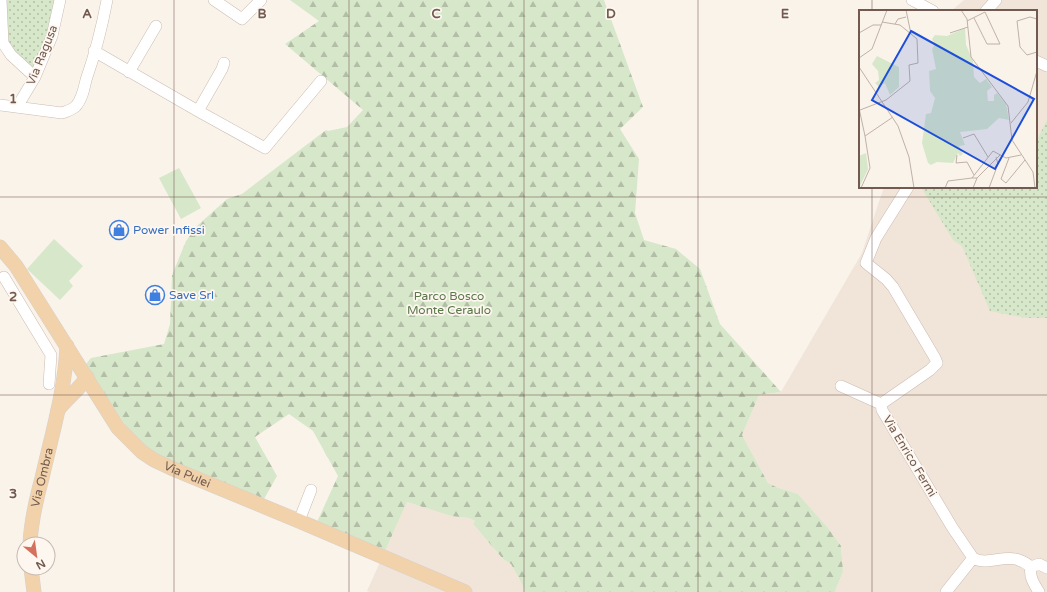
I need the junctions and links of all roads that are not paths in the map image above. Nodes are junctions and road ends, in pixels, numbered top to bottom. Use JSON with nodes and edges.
{"nodes":[{"id":1,"x":1,"y":0,"type":"edge"},
{"id":2,"x":60,"y":0,"type":"edge"},
{"id":3,"x":106,"y":0,"type":"edge"},
{"id":4,"x":214,"y":0,"type":"edge"},
{"id":5,"x":261,"y":0,"type":"edge"},
{"id":6,"x":912,"y":0,"type":"edge"},
{"id":7,"x":996,"y":0,"type":"edge"},
{"id":8,"x":931,"y":10,"type":"edge"},
{"id":9,"x":987,"y":10,"type":"edge"},
{"id":10,"x":156,"y":26,"type":"dead end"},
{"id":11,"x":94,"y":51,"type":"junction"},
{"id":12,"x":1037,"y":61,"type":"edge"},
{"id":13,"x":224,"y":63,"type":"dead end"},
{"id":14,"x":1047,"y":66,"type":"edge"},
{"id":15,"x":129,"y":72,"type":"junction"},
{"id":16,"x":35,"y":77,"type":"junction"},
{"id":17,"x":321,"y":81,"type":"dead end"},
{"id":18,"x":0,"y":105,"type":"edge"},
{"id":19,"x":17,"y":107,"type":"junction"},
{"id":20,"x":198,"y":111,"type":"junction"},
{"id":21,"x":907,"y":188,"type":"edge"},
{"id":22,"x":0,"y":247,"type":"edge"},
{"id":23,"x":4,"y":277,"type":"dead end"},
{"id":24,"x":41,"y":306,"type":"junction"},
{"id":25,"x":27,"y":315,"type":"junction"},
{"id":26,"x":67,"y":346,"type":"junction"},
{"id":27,"x":87,"y":378,"type":"junction"},
{"id":28,"x":49,"y":384,"type":"dead end"},
{"id":29,"x":841,"y":386,"type":"dead end"},
{"id":30,"x":67,"y":392,"type":"junction"},
{"id":31,"x":100,"y":399,"type":"junction"},
{"id":32,"x":881,"y":404,"type":"junction"},
{"id":33,"x":311,"y":490,"type":"dead end"},
{"id":34,"x":299,"y":521,"type":"junction"},
{"id":35,"x":30,"y":536,"type":"edge"},
{"id":36,"x":973,"y":558,"type":"junction"},
{"id":37,"x":1031,"y":567,"type":"junction"},
{"id":38,"x":1047,"y":568,"type":"edge"},
{"id":39,"x":32,"y":576,"type":"edge"},
{"id":40,"x":34,"y":592,"type":"edge"},
{"id":41,"x":465,"y":592,"type":"edge"},
{"id":42,"x":946,"y":592,"type":"edge"},
{"id":43,"x":1039,"y":592,"type":"edge"}],
"edges":[{"from":1,"to":16,"type":"street"},
{"from":2,"to":16,"type":"street","name":"Via Ragusa"},
{"from":3,"to":11,"type":"street"},
{"from":4,"to":5,"type":"street"},
{"from":6,"to":8,"type":"street"},
{"from":7,"to":9,"type":"street"},
{"from":10,"to":15,"type":"street"},
{"from":11,"to":15,"type":"street"},
{"from":11,"to":19,"type":"street"},
{"from":12,"to":14,"type":"street"},
{"from":13,"to":20,"type":"street"},
{"from":15,"to":20,"type":"street"},
{"from":16,"to":19,"type":"street","name":"Via Ragusa"},
{"from":17,"to":20,"type":"street"},
{"from":18,"to":19,"type":"street"},
{"from":21,"to":32,"type":"street","name":"Via Enrico Fermi"},
{"from":22,"to":24,"type":"main road","name":"Via Pulei"},
{"from":23,"to":25,"type":"street"},
{"from":24,"to":25,"type":"street"},
{"from":24,"to":26,"type":"main road","name":"Via Pulei"},
{"from":25,"to":28,"type":"street"},
{"from":26,"to":27,"type":"main road","name":"Via Pulei"},
{"from":26,"to":30,"type":"main road"},
{"from":27,"to":30,"type":"main road"},
{"from":27,"to":31,"type":"main road","name":"Via Pulei"},
{"from":29,"to":32,"type":"street"},
{"from":30,"to":31,"type":"main road"},
{"from":30,"to":35,"type":"main road","name":"Via Ombra"},
{"from":31,"to":34,"type":"main road","name":"Via Pulei"},
{"from":32,"to":36,"type":"street","name":"Via Enrico Fermi"},
{"from":33,"to":34,"type":"street"},
{"from":34,"to":41,"type":"main road","name":"Via Pulei"},
{"from":36,"to":37,"type":"street"},
{"from":36,"to":42,"type":"street"},
{"from":37,"to":38,"type":"street"},
{"from":37,"to":43,"type":"street"},
{"from":39,"to":40,"type":"main road"}]}
